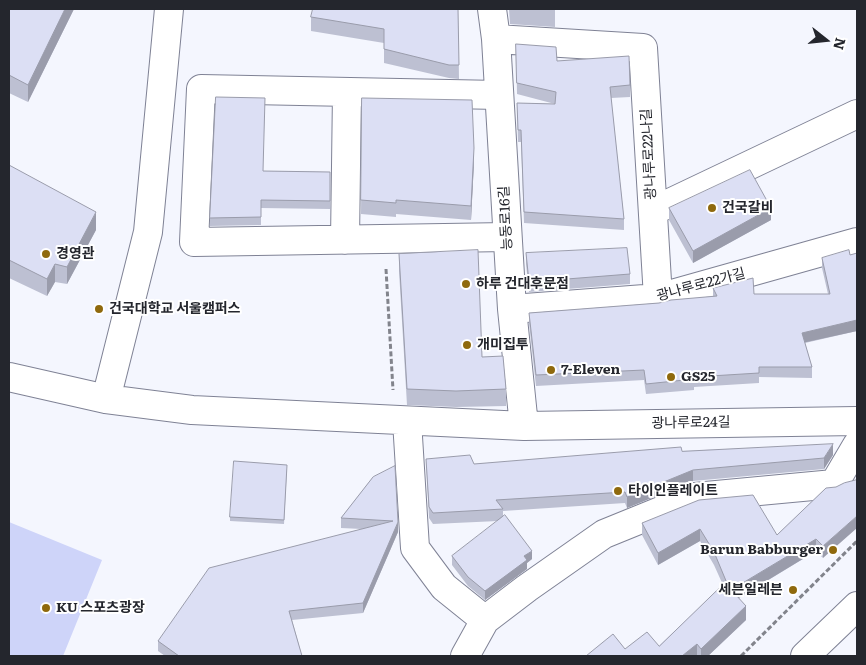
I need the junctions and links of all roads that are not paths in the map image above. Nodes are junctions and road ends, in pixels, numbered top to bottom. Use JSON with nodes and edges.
{"nodes":[{"id":1,"x":169,"y":9,"type":"edge"},
{"id":2,"x":492,"y":9,"type":"edge"},
{"id":3,"x":496,"y":39,"type":"junction"},
{"id":4,"x":348,"y":92,"type":"junction"},
{"id":5,"x":499,"y":95,"type":"junction"},
{"id":6,"x":857,"y":114,"type":"edge"},
{"id":7,"x":653,"y":211,"type":"junction"},
{"id":8,"x":507,"y":237,"type":"junction"},
{"id":9,"x":345,"y":240,"type":"junction"},
{"id":10,"x":857,"y":242,"type":"edge"},
{"id":11,"x":658,"y":298,"type":"junction"},
{"id":12,"x":512,"y":309,"type":"junction"},
{"id":13,"x":9,"y":377,"type":"edge"},
{"id":14,"x":106,"y":399,"type":"junction"},
{"id":15,"x":401,"y":420,"type":"junction"},
{"id":16,"x":857,"y":420,"type":"edge"},
{"id":17,"x":524,"y":426,"type":"junction"},
{"id":18,"x":857,"y":445,"type":"edge"},
{"id":19,"x":857,"y":606,"type":"edge"},
{"id":20,"x":485,"y":620,"type":"junction"},
{"id":21,"x":465,"y":656,"type":"edge"},
{"id":22,"x":805,"y":656,"type":"edge"}],
"edges":[{"from":1,"to":14,"type":"street"},
{"from":2,"to":3,"type":"street","name":"능동로16길"},
{"from":3,"to":5,"type":"street","name":"능동로16길"},
{"from":3,"to":7,"type":"street","name":"광나루로22나길"},
{"from":4,"to":5,"type":"street"},
{"from":4,"to":9,"type":"street"},
{"from":4,"to":9,"type":"street"},
{"from":5,"to":8,"type":"street","name":"능동로16길"},
{"from":6,"to":7,"type":"street","name":"광나루로22나길"},
{"from":7,"to":11,"type":"street"},
{"from":8,"to":9,"type":"street"},
{"from":8,"to":12,"type":"street","name":"능동로16길"},
{"from":10,"to":11,"type":"street","name":"광나루로22가길"},
{"from":11,"to":12,"type":"street","name":"광나루로22가길"},
{"from":12,"to":17,"type":"street","name":"능동로16길"},
{"from":13,"to":14,"type":"street","name":"광나루로24길"},
{"from":14,"to":15,"type":"street","name":"광나루로24길"},
{"from":15,"to":17,"type":"street","name":"광나루로24길"},
{"from":15,"to":20,"type":"street"},
{"from":16,"to":17,"type":"street","name":"광나루로24길"},
{"from":18,"to":20,"type":"street"},
{"from":19,"to":22,"type":"street"},
{"from":20,"to":21,"type":"street"}]}
